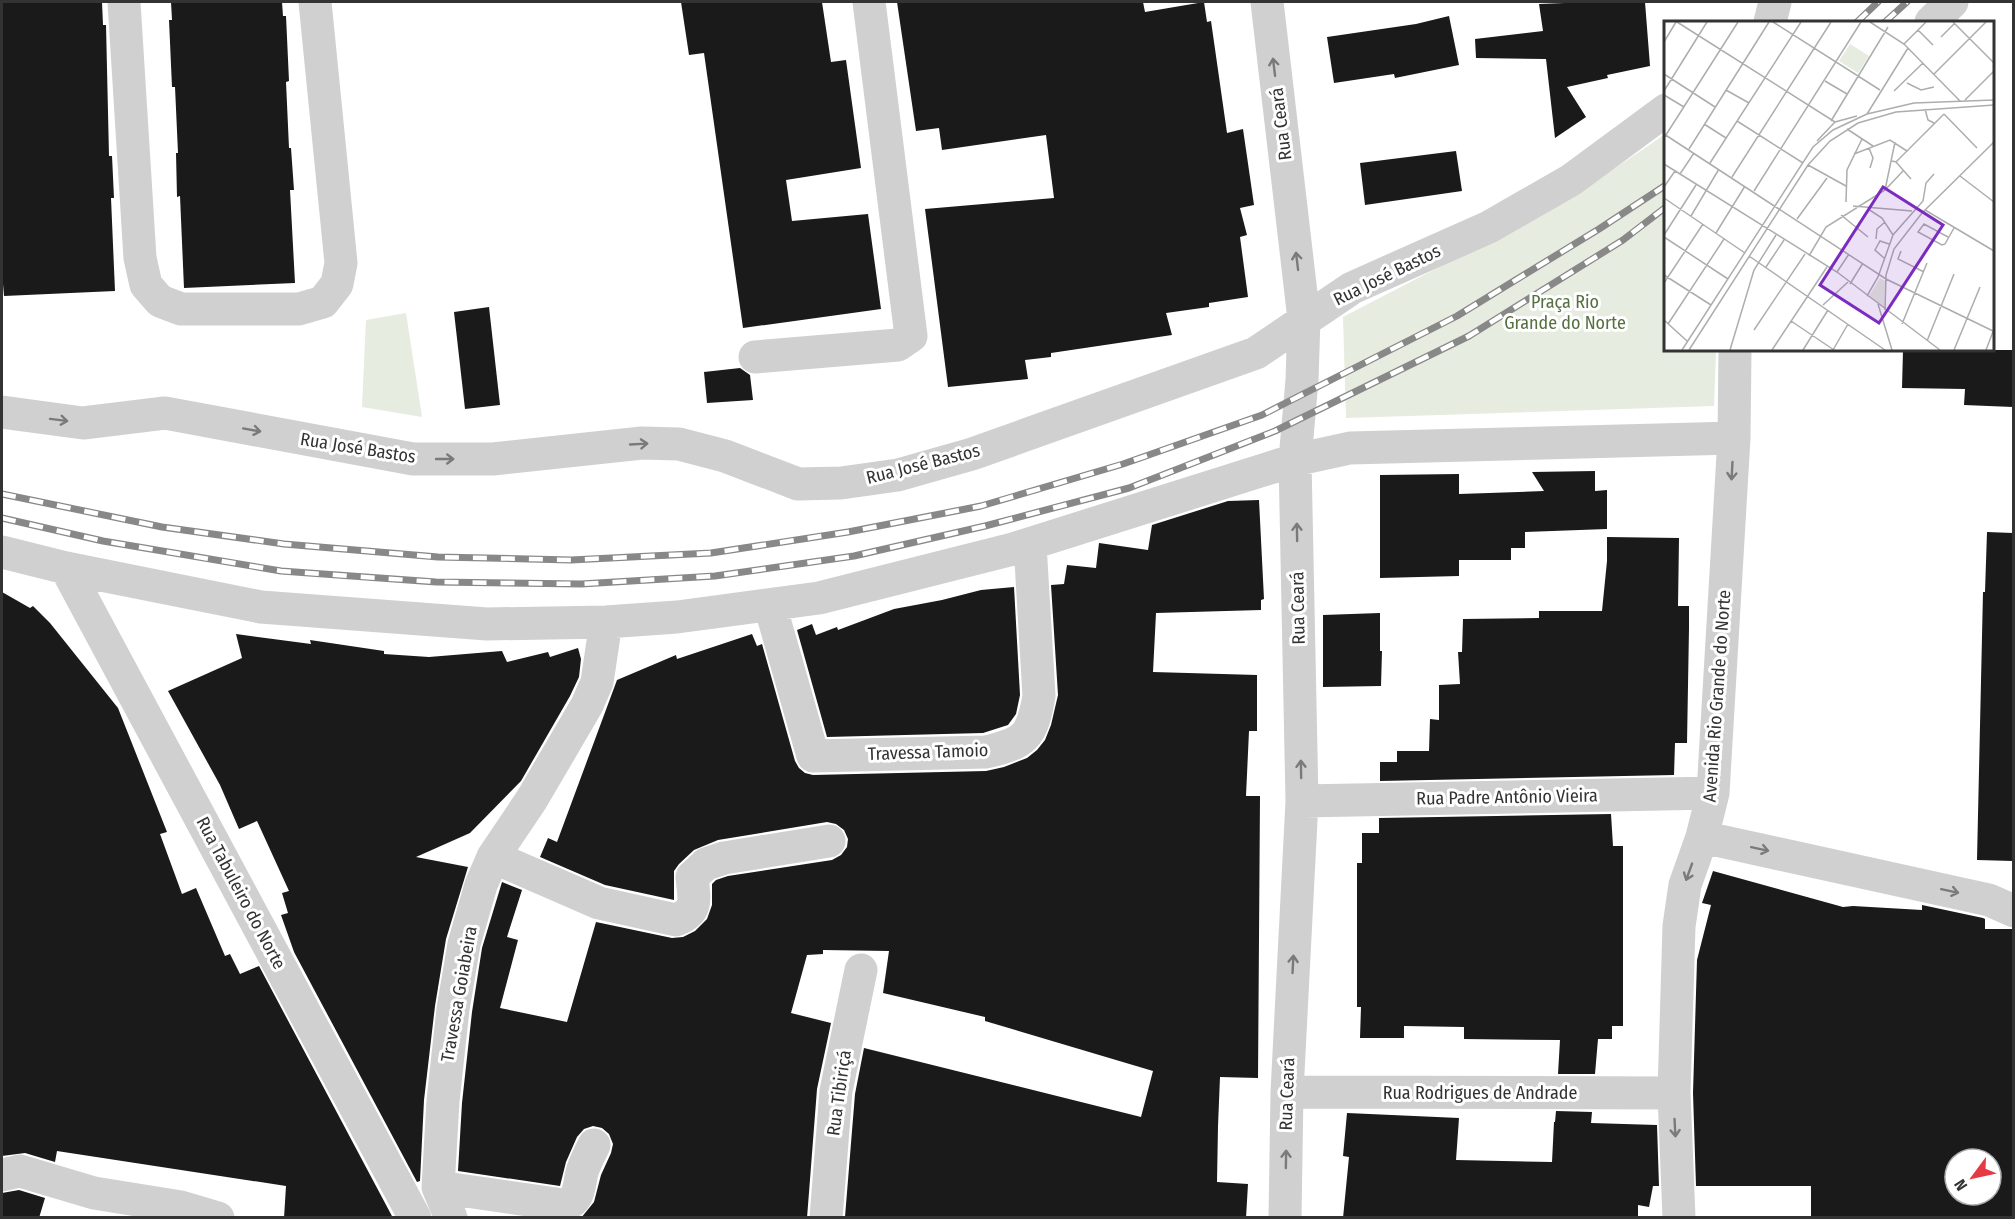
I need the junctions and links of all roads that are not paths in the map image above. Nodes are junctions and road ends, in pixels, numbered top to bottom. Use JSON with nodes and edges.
{"nodes":[{"id":1,"x":124,"y":2,"type":"edge"},
{"id":2,"x":315,"y":2,"type":"edge"},
{"id":3,"x":869,"y":2,"type":"edge"},
{"id":4,"x":1267,"y":2,"type":"edge"},
{"id":5,"x":1775,"y":2,"type":"edge"},
{"id":6,"x":1952,"y":2,"type":"edge"},
{"id":7,"x":1770,"y":21,"type":"edge"},
{"id":8,"x":1932,"y":21,"type":"edge"},
{"id":9,"x":1664,"y":111,"type":"edge"},
{"id":10,"x":1304,"y":319,"type":"junction"},
{"id":11,"x":1735,"y":351,"type":"edge"},
{"id":12,"x":755,"y":357,"type":"dead end"},
{"id":13,"x":2,"y":412,"type":"edge"},
{"id":14,"x":1734,"y":438,"type":"junction"},
{"id":15,"x":1295,"y":460,"type":"junction"},
{"id":16,"x":1030,"y":544,"type":"junction"},
{"id":17,"x":2,"y":552,"type":"edge"},
{"id":18,"x":66,"y":568,"type":"junction"},
{"id":19,"x":770,"y":605,"type":"junction"},
{"id":20,"x":606,"y":622,"type":"junction"},
{"id":21,"x":1713,"y":793,"type":"junction"},
{"id":22,"x":1302,"y":801,"type":"junction"},
{"id":23,"x":1702,"y":837,"type":"junction"},
{"id":24,"x":829,"y":841,"type":"dead end"},
{"id":25,"x":493,"y":857,"type":"junction"},
{"id":26,"x":2013,"y":911,"type":"edge"},
{"id":27,"x":861,"y":970,"type":"dead end"},
{"id":28,"x":1287,"y":1092,"type":"junction"},
{"id":29,"x":1674,"y":1093,"type":"junction"},
{"id":30,"x":594,"y":1145,"type":"dead end"},
{"id":31,"x":8,"y":1171,"type":"edge"},
{"id":32,"x":438,"y":1187,"type":"junction"},
{"id":33,"x":85,"y":1204,"type":"edge"},
{"id":34,"x":218,"y":1218,"type":"edge"},
{"id":35,"x":415,"y":1218,"type":"edge"},
{"id":36,"x":451,"y":1218,"type":"edge"},
{"id":37,"x":826,"y":1218,"type":"edge"},
{"id":38,"x":1285,"y":1218,"type":"edge"},
{"id":39,"x":1679,"y":1218,"type":"edge"}],
"edges":[{"from":1,"to":2,"type":"street"},
{"from":3,"to":12,"type":"street"},
{"from":10,"to":4,"type":"street","name":"Rua Ceará","one_way":true},
{"from":5,"to":7,"type":"street"},
{"from":6,"to":8,"type":"street"},
{"from":9,"to":10,"type":"street","name":"Rua José Bastos"},
{"from":13,"to":10,"type":"street","name":"Rua José Bastos","one_way":true},
{"from":10,"to":15,"type":"street","name":"Rua Ceará"},
{"from":11,"to":14,"type":"street","name":"Avenida Rio Grande do Norte"},
{"from":14,"to":15,"type":"street"},
{"from":14,"to":21,"type":"street","name":"Avenida Rio Grande do Norte","one_way":true},
{"from":15,"to":16,"type":"street"},
{"from":22,"to":15,"type":"street","name":"Rua Ceará","one_way":true},
{"from":16,"to":19,"type":"street"},
{"from":16,"to":19,"type":"street","name":"Travessa Tamoio"},
{"from":17,"to":18,"type":"street"},
{"from":18,"to":20,"type":"street"},
{"from":18,"to":35,"type":"street","name":"Rua Tabuleiro do Norte"},
{"from":19,"to":20,"type":"street"},
{"from":20,"to":25,"type":"street","name":"Travessa Goiabeira"},
{"from":21,"to":22,"type":"street","name":"Rua Padre Antônio Vieira"},
{"from":21,"to":23,"type":"street","name":"Avenida Rio Grande do Norte"},
{"from":28,"to":22,"type":"street","name":"Rua Ceará","one_way":true},
{"from":23,"to":26,"type":"street","one_way":true},
{"from":23,"to":29,"type":"street","name":"Avenida Rio Grande do Norte","one_way":true},
{"from":24,"to":25,"type":"street"},
{"from":25,"to":32,"type":"street","name":"Travessa Goiabeira"},
{"from":27,"to":37,"type":"street","name":"Rua Tibiriçá"},
{"from":28,"to":29,"type":"street","name":"Rua Rodrigues de Andrade"},
{"from":38,"to":28,"type":"street","name":"Rua Ceará","one_way":true},
{"from":29,"to":39,"type":"street","name":"Avenida Rio Grande do Norte","one_way":true},
{"from":30,"to":32,"type":"street"},
{"from":31,"to":33,"type":"street"},
{"from":32,"to":36,"type":"street","name":"Travessa Goiabeira"},
{"from":33,"to":34,"type":"street"}]}
